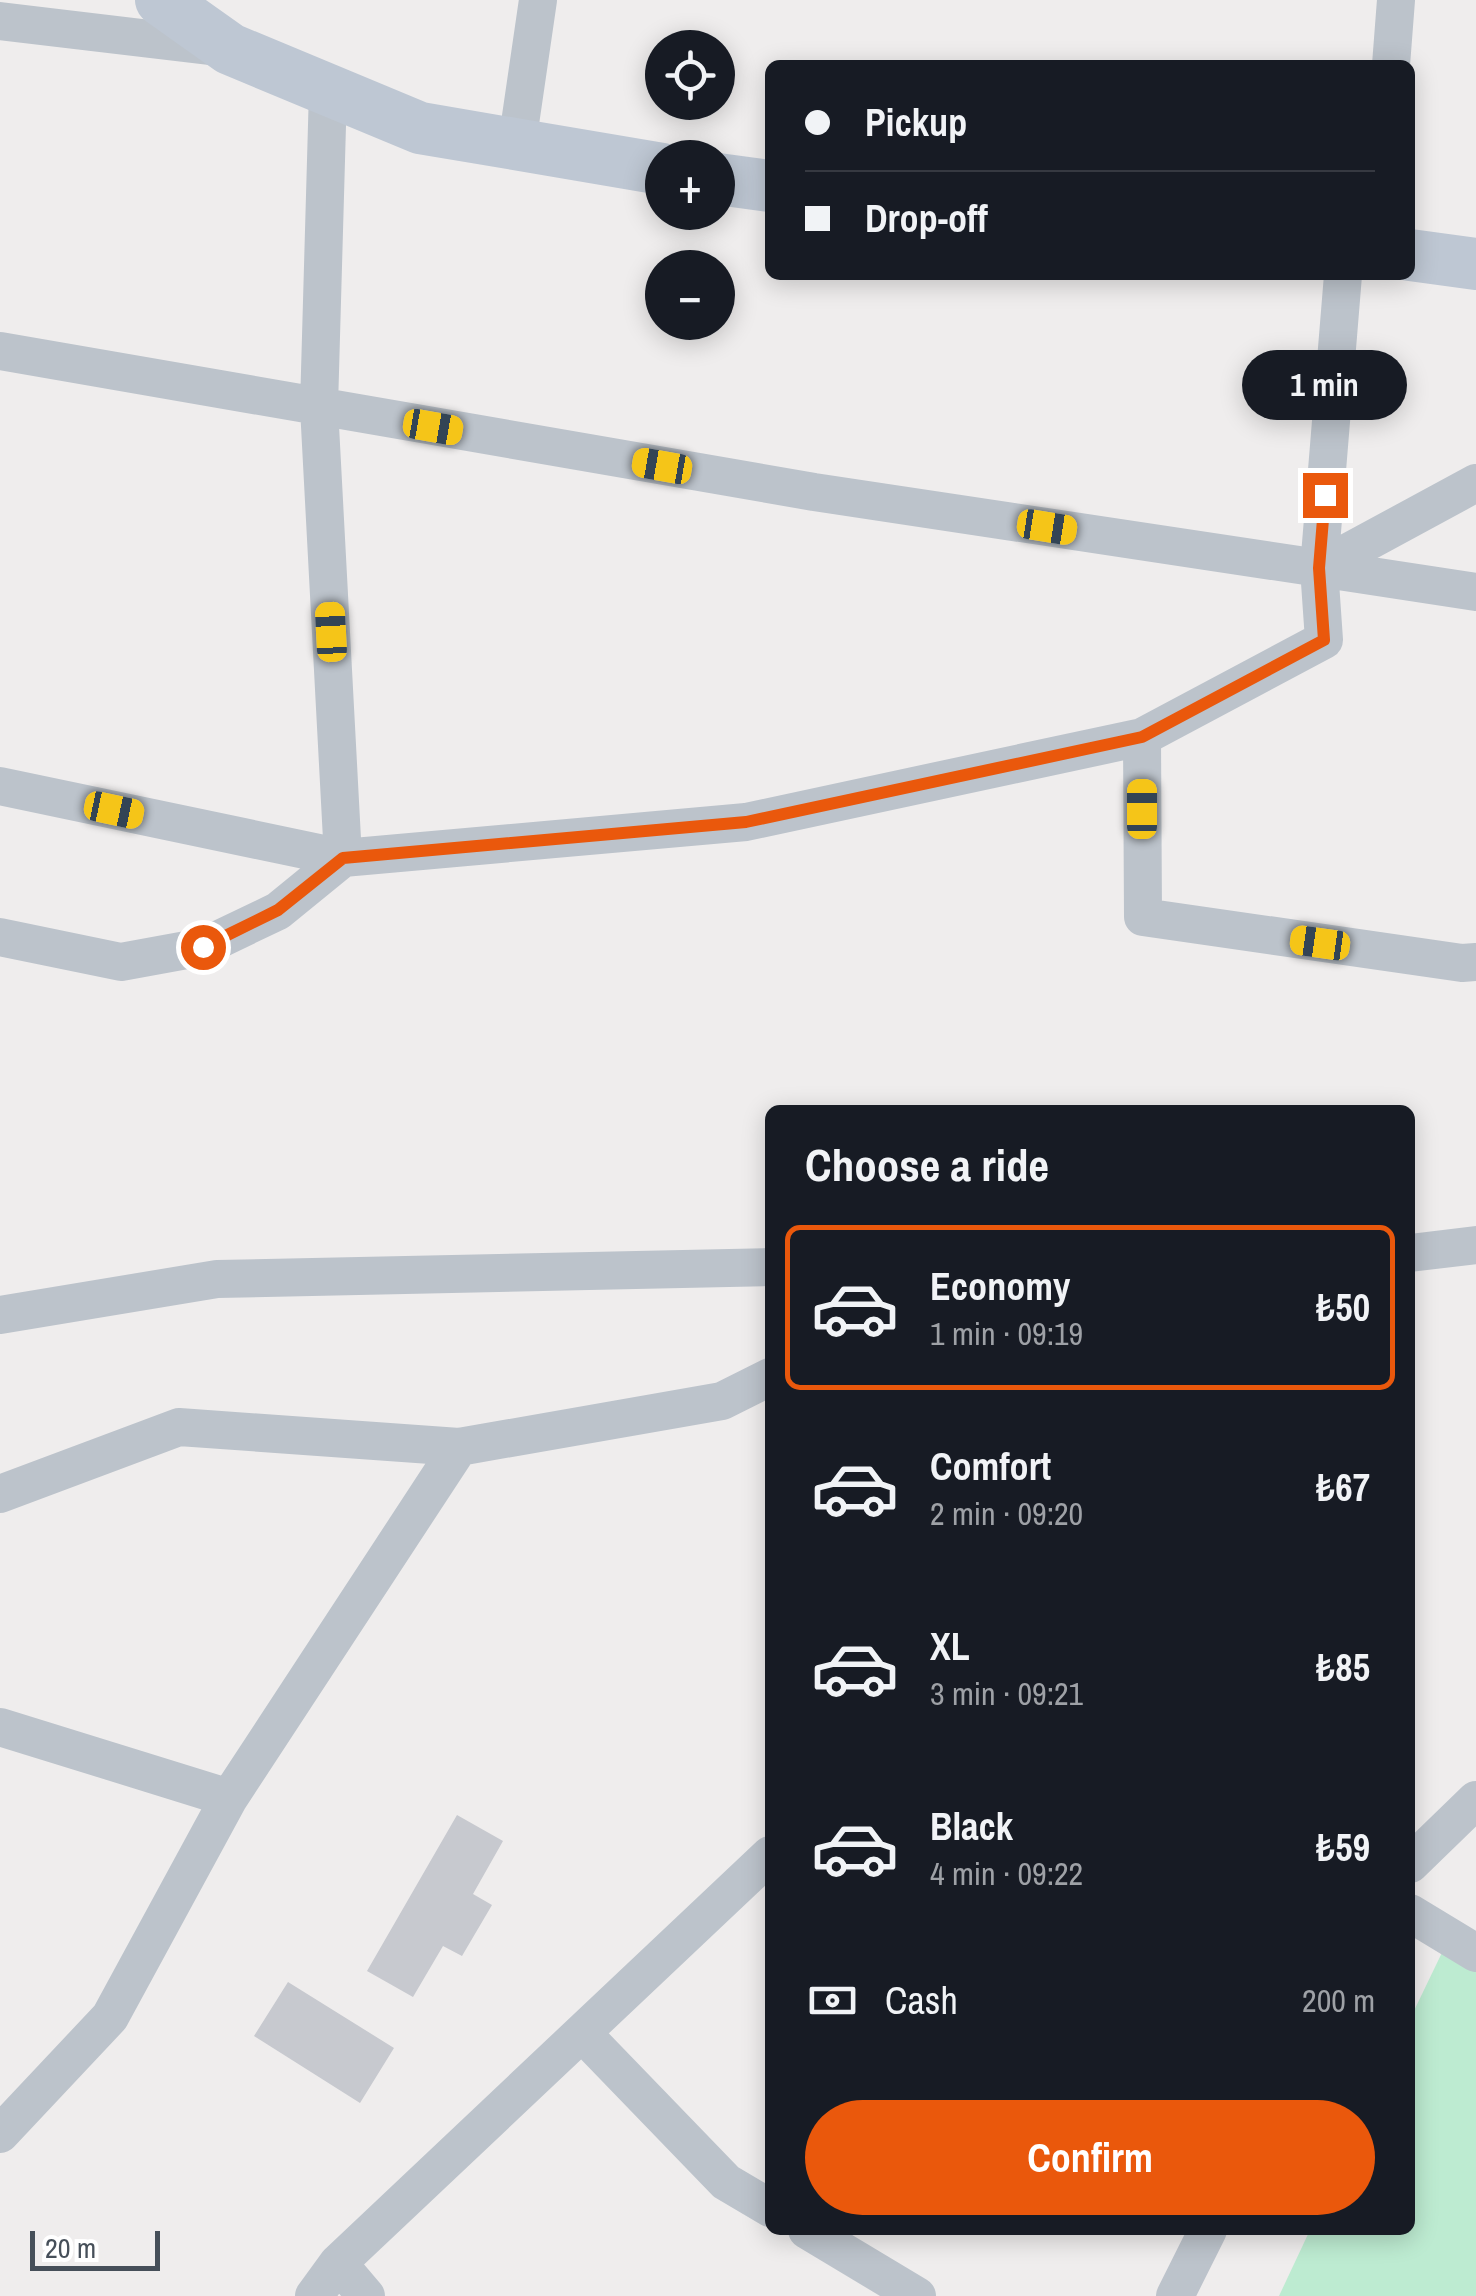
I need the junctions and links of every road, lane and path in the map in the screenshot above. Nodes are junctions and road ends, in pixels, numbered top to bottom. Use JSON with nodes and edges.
{"nodes":[{"id":1,"x":161,"y":0,"type":"edge"},
{"id":2,"x":538,"y":0,"type":"edge"},
{"id":3,"x":1396,"y":0,"type":"edge"},
{"id":4,"x":0,"y":22,"type":"edge"},
{"id":5,"x":230,"y":48,"type":"junction"},
{"id":6,"x":1391,"y":60,"type":"edge"},
{"id":7,"x":328,"y":90,"type":"junction"},
{"id":8,"x":517,"y":144,"type":"junction"},
{"id":9,"x":645,"y":166,"type":"edge"},
{"id":10,"x":735,"y":181,"type":"edge"},
{"id":11,"x":765,"y":185,"type":"edge"},
{"id":12,"x":1415,"y":256,"type":"edge"},
{"id":13,"x":1476,"y":264,"type":"edge"},
{"id":14,"x":1344,"y":280,"type":"edge"},
{"id":15,"x":0,"y":351,"type":"edge"},
{"id":16,"x":319,"y":408,"type":"junction"},
{"id":17,"x":1476,"y":484,"type":"edge"},
{"id":18,"x":1319,"y":568,"type":"junction"},
{"id":19,"x":1476,"y":592,"type":"edge"},
{"id":20,"x":1142,"y":737,"type":"junction"},
{"id":21,"x":0,"y":786,"type":"edge"},
{"id":22,"x":343,"y":858,"type":"junction"},
{"id":23,"x":0,"y":937,"type":"edge"},
{"id":24,"x":1476,"y":962,"type":"edge"},
{"id":25,"x":1476,"y":1245,"type":"edge"},
{"id":26,"x":1415,"y":1252,"type":"edge"},
{"id":27,"x":765,"y":1267,"type":"edge"},
{"id":28,"x":0,"y":1315,"type":"edge"},
{"id":29,"x":765,"y":1379,"type":"edge"},
{"id":30,"x":459,"y":1447,"type":"junction"},
{"id":31,"x":0,"y":1494,"type":"edge"},
{"id":32,"x":0,"y":1727,"type":"edge"},
{"id":33,"x":229,"y":1798,"type":"junction"},
{"id":34,"x":1476,"y":1800,"type":"edge"},
{"id":35,"x":1415,"y":1859,"type":"edge"},
{"id":36,"x":765,"y":1860,"type":"edge"},
{"id":37,"x":1415,"y":1916,"type":"edge"},
{"id":38,"x":1476,"y":1953,"type":"edge"},
{"id":39,"x":583,"y":2034,"type":"junction"},
{"id":40,"x":0,"y":2134,"type":"edge"},
{"id":41,"x":765,"y":2205,"type":"edge"},
{"id":42,"x":814,"y":2235,"type":"edge"},
{"id":43,"x":1206,"y":2235,"type":"edge"},
{"id":44,"x":338,"y":2263,"type":"junction"},
{"id":45,"x":314,"y":2296,"type":"edge"},
{"id":46,"x":366,"y":2296,"type":"edge"},
{"id":47,"x":917,"y":2296,"type":"edge"},
{"id":48,"x":1175,"y":2296,"type":"edge"}],
"edges":[{"from":1,"to":5,"type":"street"},
{"from":2,"to":8,"type":"street"},
{"from":3,"to":6,"type":"street"},
{"from":4,"to":5,"type":"street"},
{"from":5,"to":7,"type":"street"},
{"from":7,"to":8,"type":"street"},
{"from":7,"to":16,"type":"street"},
{"from":8,"to":9,"type":"street"},
{"from":10,"to":11,"type":"street"},
{"from":12,"to":13,"type":"street"},
{"from":14,"to":18,"type":"street"},
{"from":15,"to":16,"type":"street"},
{"from":16,"to":18,"type":"street"},
{"from":16,"to":22,"type":"street"},
{"from":17,"to":18,"type":"street"},
{"from":18,"to":19,"type":"street"},
{"from":18,"to":20,"type":"street"},
{"from":20,"to":22,"type":"street"},
{"from":20,"to":24,"type":"street"},
{"from":21,"to":22,"type":"street"},
{"from":22,"to":23,"type":"street"},
{"from":25,"to":26,"type":"street"},
{"from":27,"to":28,"type":"street"},
{"from":29,"to":30,"type":"street"},
{"from":30,"to":31,"type":"street"},
{"from":30,"to":33,"type":"street"},
{"from":32,"to":33,"type":"street"},
{"from":33,"to":40,"type":"street"},
{"from":34,"to":35,"type":"street"},
{"from":36,"to":39,"type":"street"},
{"from":37,"to":38,"type":"street"},
{"from":39,"to":41,"type":"street"},
{"from":39,"to":44,"type":"street"},
{"from":42,"to":47,"type":"street"},
{"from":43,"to":48,"type":"street"},
{"from":44,"to":45,"type":"street"},
{"from":44,"to":46,"type":"street"}]}
